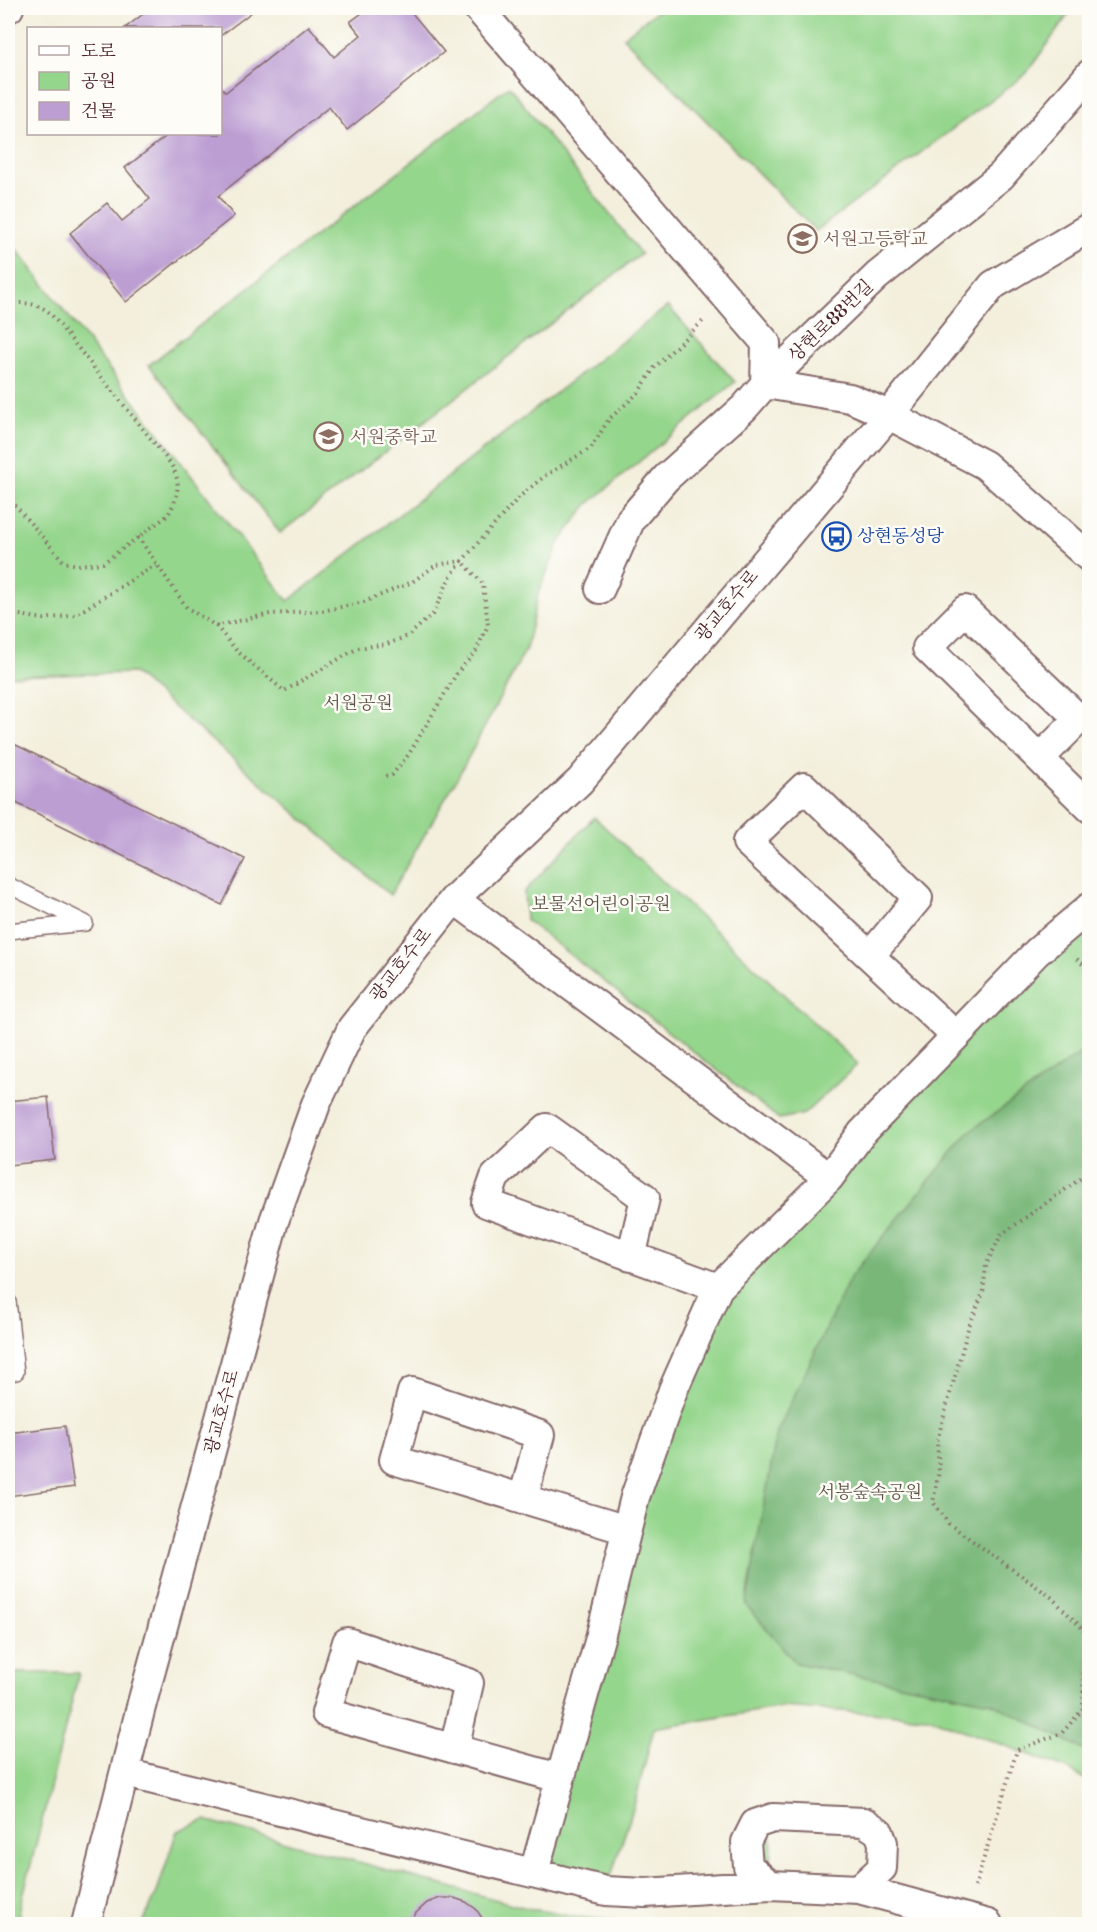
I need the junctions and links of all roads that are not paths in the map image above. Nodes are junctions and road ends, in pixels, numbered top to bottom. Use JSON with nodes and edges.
{"nodes":[{"id":1,"x":478,"y":8,"type":"edge"},
{"id":2,"x":1089,"y":74,"type":"edge"},
{"id":3,"x":1089,"y":226,"type":"edge"},
{"id":4,"x":765,"y":384,"type":"junction"},
{"id":5,"x":889,"y":415,"type":"junction"},
{"id":6,"x":1089,"y":558,"type":"edge"},
{"id":7,"x":600,"y":590,"type":"dead end"},
{"id":8,"x":1040,"y":759,"type":"junction"},
{"id":9,"x":1089,"y":808,"type":"edge"},
{"id":10,"x":8,"y":885,"type":"edge"},
{"id":11,"x":454,"y":899,"type":"junction"},
{"id":12,"x":1089,"y":907,"type":"edge"},
{"id":13,"x":8,"y":931,"type":"edge"},
{"id":14,"x":870,"y":956,"type":"junction"},
{"id":15,"x":956,"y":1036,"type":"junction"},
{"id":16,"x":829,"y":1178,"type":"junction"},
{"id":17,"x":631,"y":1257,"type":"junction"},
{"id":18,"x":718,"y":1288,"type":"junction"},
{"id":19,"x":8,"y":1301,"type":"edge"},
{"id":20,"x":8,"y":1373,"type":"edge"},
{"id":21,"x":522,"y":1499,"type":"junction"},
{"id":22,"x":627,"y":1530,"type":"junction"},
{"id":23,"x":454,"y":1749,"type":"junction"},
{"id":24,"x":125,"y":1773,"type":"junction"},
{"id":25,"x":559,"y":1778,"type":"junction"},
{"id":26,"x":534,"y":1872,"type":"junction"},
{"id":27,"x":770,"y":1885,"type":"junction"},
{"id":28,"x":859,"y":1889,"type":"junction"},
{"id":29,"x":977,"y":1921,"type":"edge"},
{"id":30,"x":86,"y":1924,"type":"edge"}],
"edges":[{"from":1,"to":4,"type":"street"},
{"from":2,"to":4,"type":"street","name":"상현로88번길"},
{"from":3,"to":5,"type":"street","name":"광교호수로"},
{"from":4,"to":5,"type":"street"},
{"from":4,"to":7,"type":"street","name":"상현로88번길"},
{"from":5,"to":6,"type":"street"},
{"from":5,"to":11,"type":"street","name":"광교호수로"},
{"from":8,"to":8,"type":"street"},
{"from":8,"to":9,"type":"street"},
{"from":10,"to":13,"type":"lane"},
{"from":11,"to":16,"type":"street"},
{"from":11,"to":24,"type":"street","name":"광교호수로"},
{"from":12,"to":15,"type":"street"},
{"from":14,"to":14,"type":"street"},
{"from":14,"to":15,"type":"street"},
{"from":15,"to":16,"type":"street"},
{"from":16,"to":18,"type":"street"},
{"from":17,"to":17,"type":"street"},
{"from":17,"to":18,"type":"street"},
{"from":18,"to":22,"type":"street"},
{"from":19,"to":20,"type":"lane"},
{"from":21,"to":21,"type":"street"},
{"from":21,"to":22,"type":"street"},
{"from":22,"to":25,"type":"street"},
{"from":23,"to":23,"type":"street"},
{"from":23,"to":25,"type":"street"},
{"from":24,"to":26,"type":"street"},
{"from":24,"to":30,"type":"street","name":"광교호수로"},
{"from":25,"to":26,"type":"street"},
{"from":26,"to":27,"type":"street"},
{"from":27,"to":28,"type":"street"},
{"from":27,"to":28,"type":"street"},
{"from":28,"to":29,"type":"street"}]}
